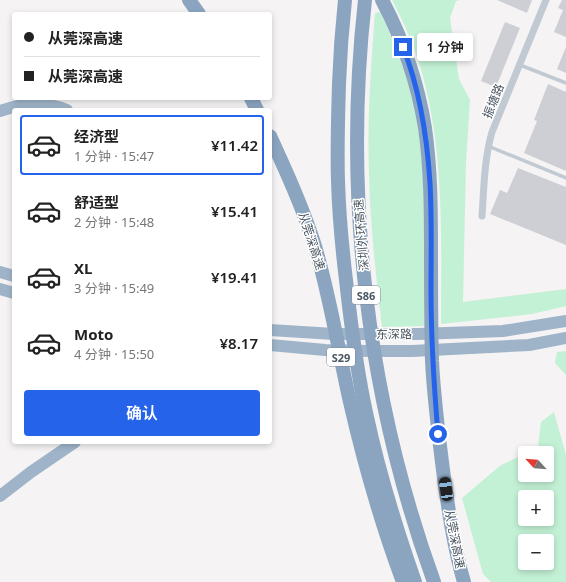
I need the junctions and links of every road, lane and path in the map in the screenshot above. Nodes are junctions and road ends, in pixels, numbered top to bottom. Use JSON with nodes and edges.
{"nodes":[{"id":1,"x":189,"y":0,"type":"edge"},
{"id":2,"x":345,"y":0,"type":"edge"},
{"id":3,"x":365,"y":0,"type":"edge"},
{"id":4,"x":382,"y":0,"type":"edge"},
{"id":5,"x":546,"y":0,"type":"edge"},
{"id":6,"x":198,"y":12,"type":"edge"},
{"id":7,"x":520,"y":65,"type":"junction"},
{"id":8,"x":566,"y":83,"type":"edge"},
{"id":9,"x":62,"y":108,"type":"edge"},
{"id":10,"x":0,"y":111,"type":"edge"},
{"id":11,"x":272,"y":140,"type":"edge"},
{"id":12,"x":488,"y":146,"type":"junction"},
{"id":13,"x":566,"y":178,"type":"edge"},
{"id":14,"x":482,"y":216,"type":"dead end"},
{"id":15,"x":12,"y":269,"type":"edge"},
{"id":16,"x":0,"y":272,"type":"edge"},
{"id":17,"x":12,"y":275,"type":"edge"},
{"id":18,"x":0,"y":289,"type":"edge"},
{"id":19,"x":12,"y":292,"type":"edge"},
{"id":20,"x":566,"y":321,"type":"edge"},
{"id":21,"x":272,"y":330,"type":"edge"},
{"id":22,"x":566,"y":338,"type":"edge"},
{"id":23,"x":272,"y":345,"type":"edge"},
{"id":24,"x":291,"y":347,"type":"junction"},
{"id":25,"x":272,"y":350,"type":"edge"},
{"id":26,"x":72,"y":444,"type":"edge"},
{"id":27,"x":0,"y":496,"type":"edge"},
{"id":28,"x":402,"y":582,"type":"edge"},
{"id":29,"x":414,"y":582,"type":"edge"},
{"id":30,"x":434,"y":582,"type":"edge"},
{"id":31,"x":464,"y":582,"type":"edge"}],
"edges":[{"from":1,"to":6,"type":"highway"},
{"from":2,"to":29,"type":"highway","name":"深圳外环高速","number":"S86"},
{"from":3,"to":30,"type":"highway","name":"深圳外环高速","number":"S86"},
{"from":4,"to":31,"type":"highway","name":"从莞深高速"},
{"from":5,"to":7,"type":"street","name":"振塘路"},
{"from":7,"to":8,"type":"lane"},
{"from":7,"to":12,"type":"street","name":"振塘路"},
{"from":9,"to":10,"type":"highway"},
{"from":11,"to":28,"type":"highway","name":"从莞深高速","number":"S29"},
{"from":12,"to":13,"type":"lane"},
{"from":12,"to":14,"type":"street","name":"振塘路"},
{"from":15,"to":16,"type":"highway"},
{"from":16,"to":17,"type":"highway"},
{"from":18,"to":19,"type":"highway"},
{"from":20,"to":21,"type":"highway","name":"东深路"},
{"from":22,"to":24,"type":"highway","name":"东深路"},
{"from":23,"to":24,"type":"highway","name":"东深路"},
{"from":24,"to":25,"type":"highway"},
{"from":26,"to":27,"type":"highway"}]}
